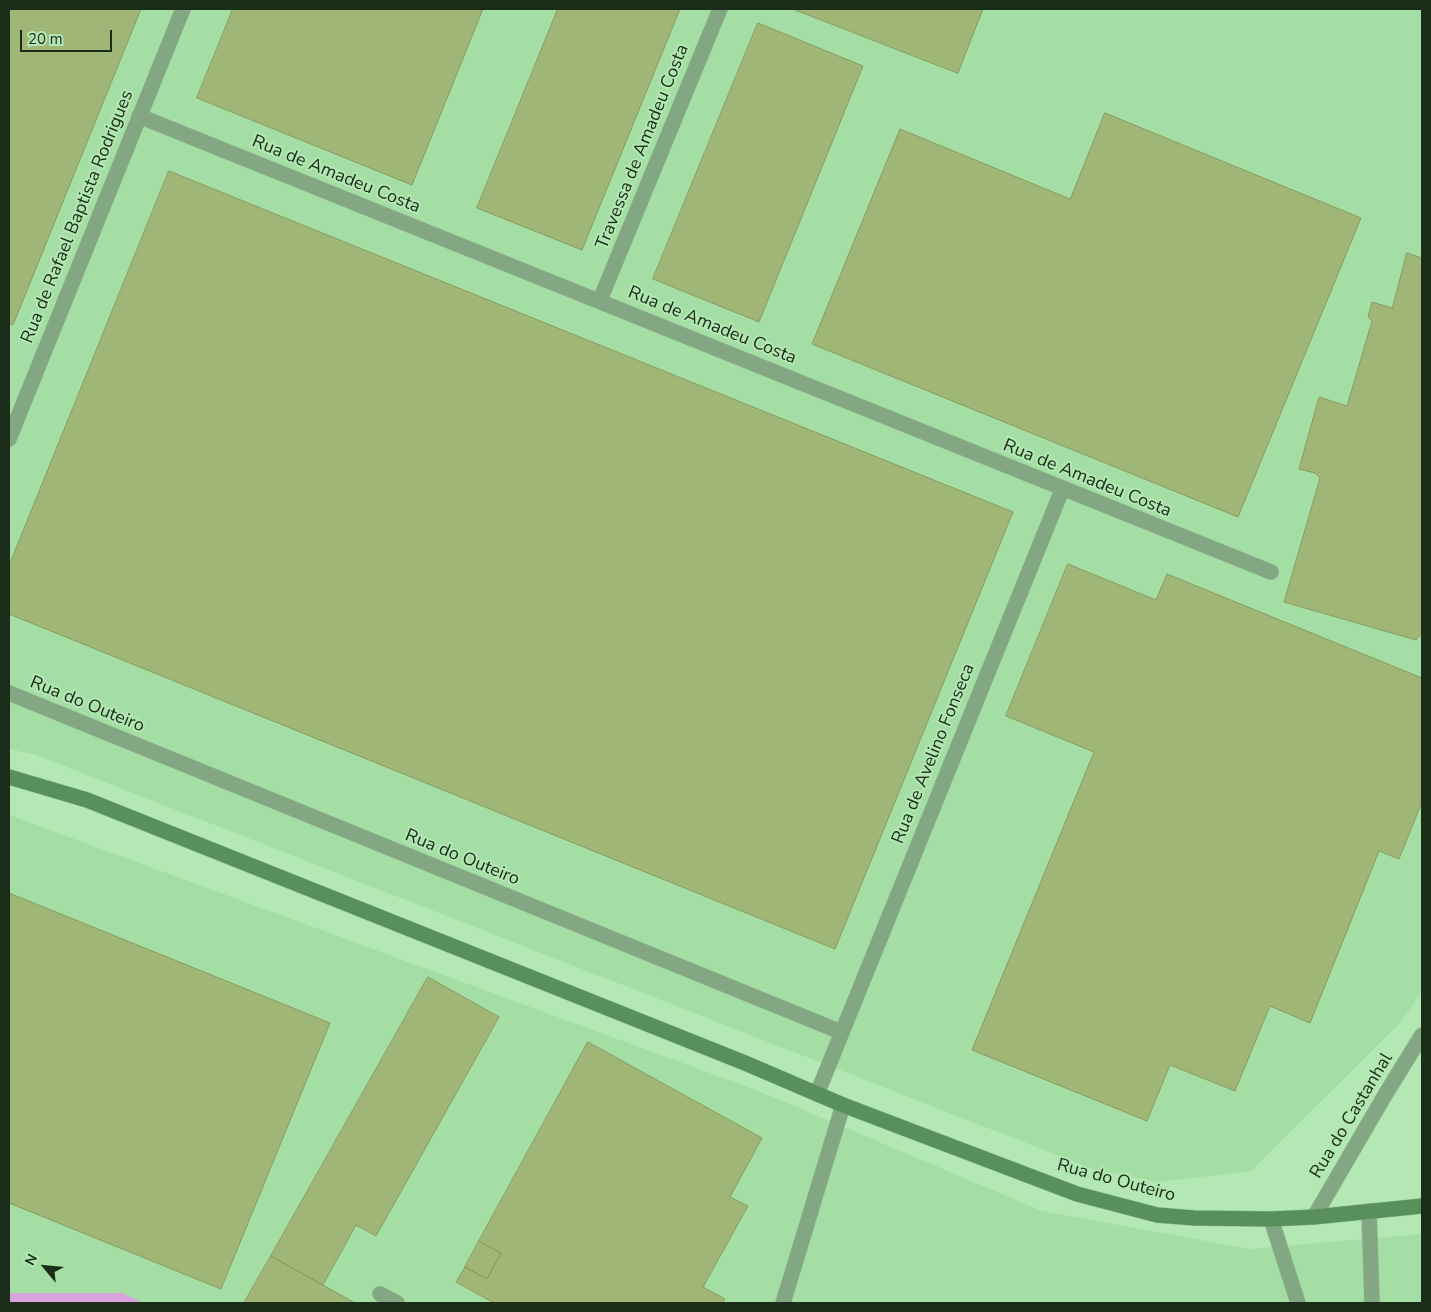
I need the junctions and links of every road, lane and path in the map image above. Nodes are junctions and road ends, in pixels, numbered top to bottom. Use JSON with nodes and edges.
{"nodes":[{"id":1,"x":183,"y":9,"type":"edge"},
{"id":2,"x":720,"y":9,"type":"edge"},
{"id":3,"x":139,"y":116,"type":"junction"},
{"id":4,"x":600,"y":300,"type":"junction"},
{"id":5,"x":9,"y":439,"type":"edge"},
{"id":6,"x":1062,"y":490,"type":"junction"},
{"id":7,"x":1271,"y":572,"type":"dead end"},
{"id":8,"x":9,"y":693,"type":"edge"},
{"id":9,"x":9,"y":777,"type":"edge"},
{"id":10,"x":841,"y":1032,"type":"junction"},
{"id":11,"x":1422,"y":1036,"type":"edge"},
{"id":12,"x":817,"y":1094,"type":"junction"},
{"id":13,"x":843,"y":1105,"type":"junction"},
{"id":14,"x":1422,"y":1206,"type":"edge"},
{"id":15,"x":1369,"y":1211,"type":"junction"},
{"id":16,"x":1314,"y":1217,"type":"junction"},
{"id":17,"x":1271,"y":1219,"type":"junction"},
{"id":18,"x":380,"y":1294,"type":"dead end"},
{"id":19,"x":397,"y":1303,"type":"edge"},
{"id":20,"x":783,"y":1303,"type":"edge"},
{"id":21,"x":1298,"y":1303,"type":"edge"},
{"id":22,"x":1372,"y":1303,"type":"edge"}],
"edges":[{"from":1,"to":3,"type":"street","name":"Rua de Rafael Baptista Rodrigues"},
{"from":2,"to":4,"type":"street","name":"Travessa de Amadeu Costa"},
{"from":3,"to":4,"type":"street","name":"Rua de Amadeu Costa"},
{"from":3,"to":5,"type":"street","name":"Rua de Rafael Baptista Rodrigues"},
{"from":4,"to":6,"type":"street","name":"Rua de Amadeu Costa"},
{"from":6,"to":7,"type":"street","name":"Rua de Amadeu Costa"},
{"from":6,"to":10,"type":"street","name":"Rua de Avelino Fonseca"},
{"from":8,"to":10,"type":"street","name":"Rua do Outeiro"},
{"from":9,"to":12,"type":"street","name":"Rua do Outeiro"},
{"from":10,"to":12,"type":"street"},
{"from":11,"to":16,"type":"street","name":"Rua do Castanhal"},
{"from":12,"to":13,"type":"street","name":"Rua do Outeiro"},
{"from":13,"to":17,"type":"street","name":"Rua do Outeiro"},
{"from":13,"to":20,"type":"street"},
{"from":14,"to":15,"type":"street","name":"Rua do Outeiro"},
{"from":15,"to":16,"type":"street","name":"Rua do Outeiro"},
{"from":15,"to":22,"type":"street"},
{"from":16,"to":17,"type":"street","name":"Rua do Outeiro"},
{"from":17,"to":21,"type":"street"},
{"from":18,"to":19,"type":"street"}]}
